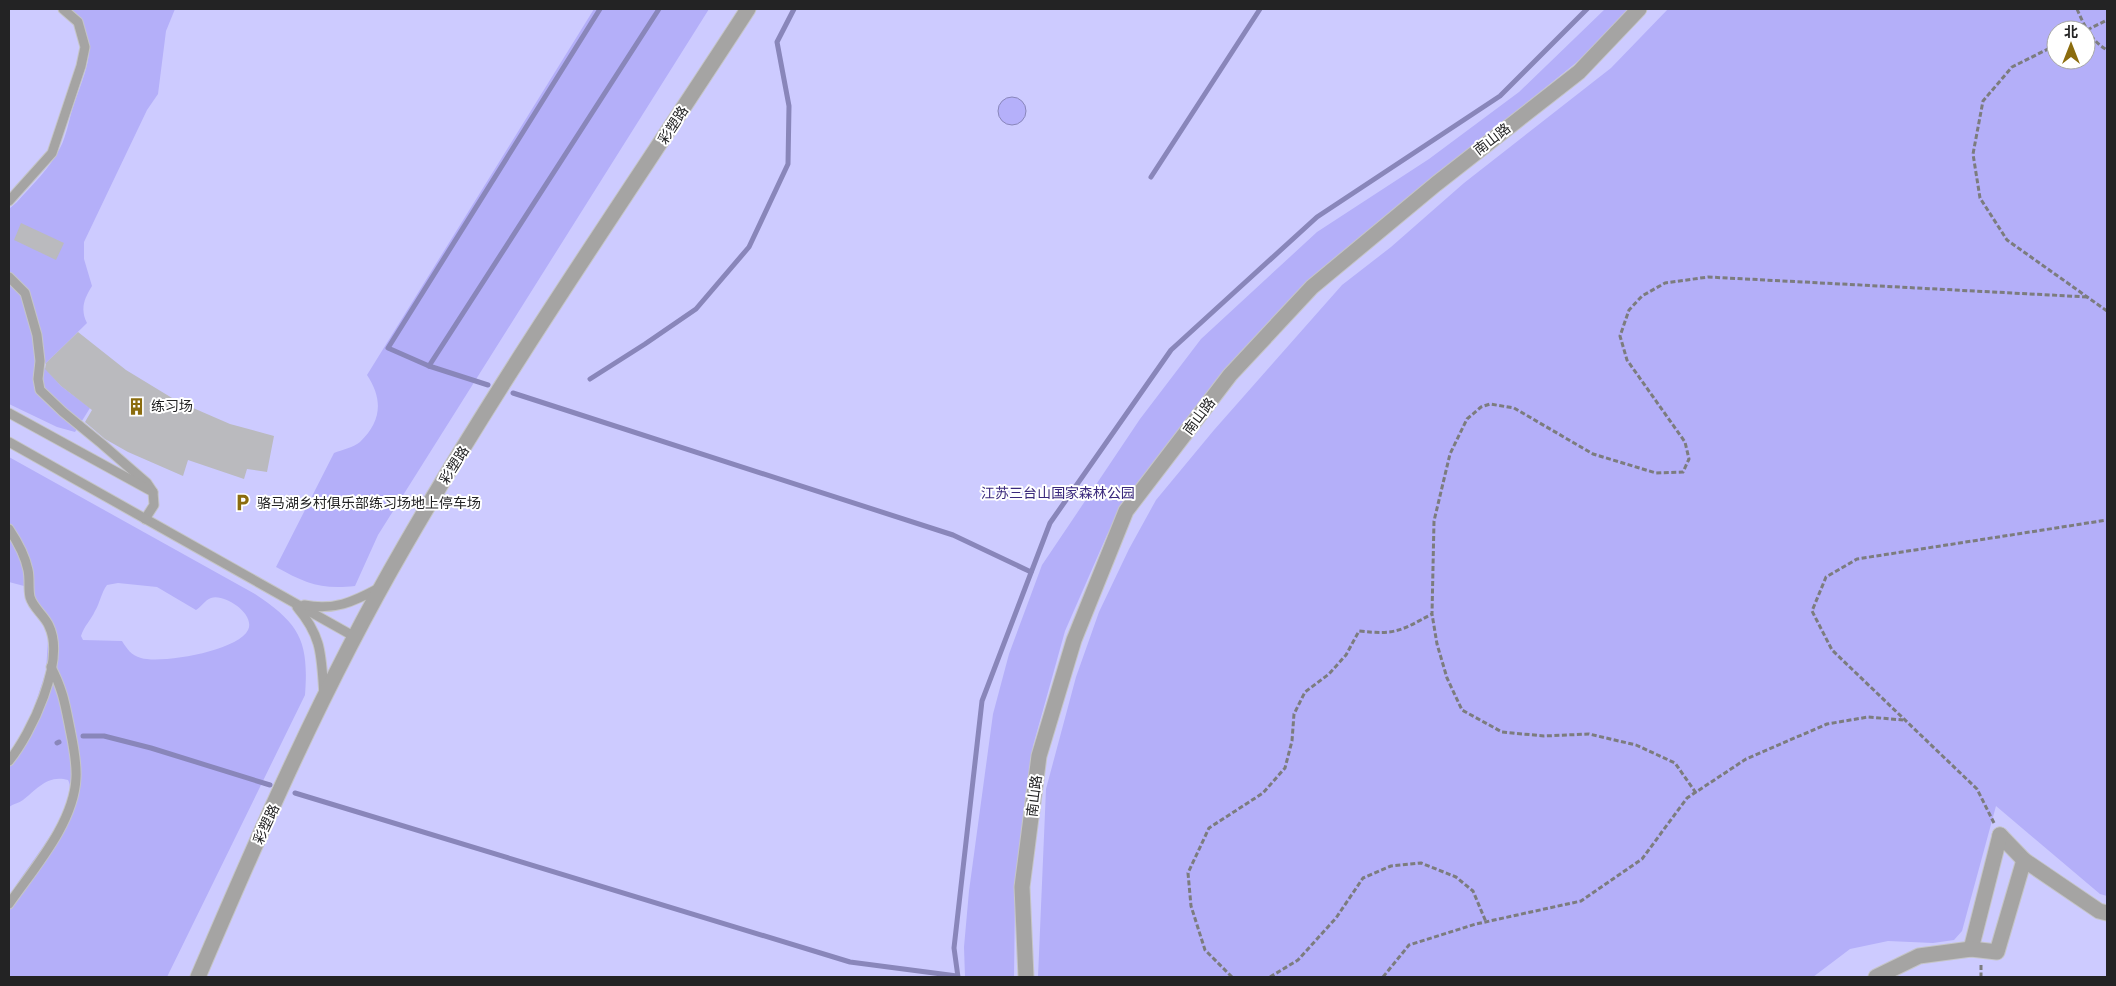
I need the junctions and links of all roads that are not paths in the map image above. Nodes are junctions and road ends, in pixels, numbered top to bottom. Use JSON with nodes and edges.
{"nodes":[{"id":1,"x":63,"y":9,"type":"edge"},
{"id":2,"x":748,"y":9,"type":"edge"},
{"id":3,"x":1639,"y":9,"type":"edge"},
{"id":4,"x":9,"y":202,"type":"edge"},
{"id":5,"x":9,"y":277,"type":"edge"},
{"id":6,"x":9,"y":413,"type":"edge"},
{"id":7,"x":9,"y":442,"type":"edge"},
{"id":8,"x":153,"y":492,"type":"junction"},
{"id":9,"x":145,"y":519,"type":"junction"},
{"id":10,"x":9,"y":529,"type":"edge"},
{"id":11,"x":383,"y":585,"type":"junction"},
{"id":12,"x":294,"y":603,"type":"junction"},
{"id":13,"x":354,"y":637,"type":"junction"},
{"id":14,"x":51,"y":667,"type":"junction"},
{"id":15,"x":324,"y":700,"type":"junction"},
{"id":16,"x":9,"y":761,"type":"edge"},
{"id":17,"x":2024,"y":860,"type":"junction"},
{"id":18,"x":9,"y":904,"type":"edge"},
{"id":19,"x":2107,"y":913,"type":"edge"},
{"id":20,"x":1971,"y":949,"type":"junction"},
{"id":21,"x":198,"y":977,"type":"edge"},
{"id":22,"x":1026,"y":977,"type":"edge"},
{"id":23,"x":1876,"y":977,"type":"edge"}],
"edges":[{"from":1,"to":4,"type":"lane"},
{"from":2,"to":11,"type":"street","name":"彩塑路"},
{"from":3,"to":22,"type":"street","name":"南山路"},
{"from":5,"to":8,"type":"lane"},
{"from":6,"to":8,"type":"lane"},
{"from":7,"to":9,"type":"lane"},
{"from":8,"to":9,"type":"lane"},
{"from":9,"to":12,"type":"lane"},
{"from":10,"to":14,"type":"lane"},
{"from":11,"to":12,"type":"lane"},
{"from":11,"to":13,"type":"street","name":"彩塑路"},
{"from":12,"to":13,"type":"lane"},
{"from":12,"to":15,"type":"lane"},
{"from":13,"to":15,"type":"street","name":"彩塑路"},
{"from":14,"to":16,"type":"lane"},
{"from":14,"to":18,"type":"lane"},
{"from":15,"to":21,"type":"street","name":"彩塑路"},
{"from":17,"to":19,"type":"street"},
{"from":17,"to":20,"type":"street"},
{"from":17,"to":20,"type":"street"},
{"from":20,"to":23,"type":"street"}]}
